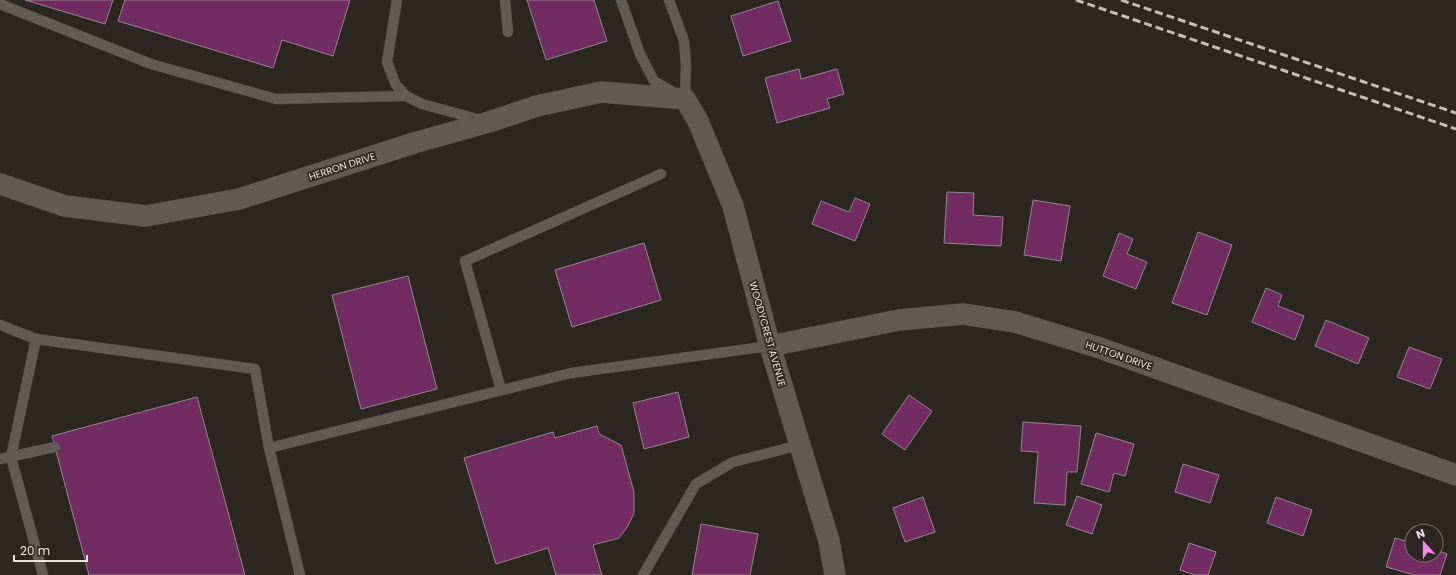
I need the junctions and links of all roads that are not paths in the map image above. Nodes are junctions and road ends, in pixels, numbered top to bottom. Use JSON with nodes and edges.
{"nodes":[{"id":1,"x":397,"y":0,"type":"edge"},
{"id":2,"x":505,"y":0,"type":"edge"},
{"id":3,"x":621,"y":0,"type":"edge"},
{"id":4,"x":669,"y":0,"type":"edge"},
{"id":5,"x":0,"y":4,"type":"edge"},
{"id":6,"x":508,"y":32,"type":"dead end"},
{"id":7,"x":406,"y":96,"type":"junction"},
{"id":8,"x":685,"y":99,"type":"junction"},
{"id":9,"x":489,"y":122,"type":"junction"},
{"id":10,"x":661,"y":174,"type":"dead end"},
{"id":11,"x":0,"y":184,"type":"edge"},
{"id":12,"x":0,"y":325,"type":"edge"},
{"id":13,"x":36,"y":339,"type":"junction"},
{"id":14,"x":770,"y":346,"type":"junction"},
{"id":15,"x":501,"y":390,"type":"junction"},
{"id":16,"x":800,"y":445,"type":"junction"},
{"id":17,"x":55,"y":447,"type":"dead end"},
{"id":18,"x":269,"y":448,"type":"junction"},
{"id":19,"x":0,"y":453,"type":"edge"},
{"id":20,"x":11,"y":457,"type":"junction"},
{"id":21,"x":0,"y":459,"type":"edge"},
{"id":22,"x":1456,"y":475,"type":"edge"},
{"id":23,"x":43,"y":575,"type":"edge"},
{"id":24,"x":300,"y":575,"type":"edge"},
{"id":25,"x":643,"y":575,"type":"edge"},
{"id":26,"x":835,"y":575,"type":"edge"}],
"edges":[{"from":1,"to":7,"type":"lane"},
{"from":2,"to":6,"type":"lane"},
{"from":3,"to":8,"type":"lane"},
{"from":4,"to":8,"type":"lane"},
{"from":5,"to":7,"type":"lane"},
{"from":7,"to":9,"type":"lane"},
{"from":8,"to":9,"type":"street","name":"HERRON DRIVE"},
{"from":8,"to":14,"type":"street","name":"WOODYCREST AVENUE"},
{"from":9,"to":11,"type":"street","name":"HERRON DRIVE"},
{"from":10,"to":15,"type":"lane"},
{"from":12,"to":13,"type":"lane"},
{"from":13,"to":18,"type":"lane"},
{"from":13,"to":20,"type":"lane"},
{"from":14,"to":15,"type":"lane"},
{"from":14,"to":16,"type":"street","name":"WOODYCREST AVENUE"},
{"from":14,"to":22,"type":"street","name":"HUTTON DRIVE"},
{"from":15,"to":18,"type":"lane"},
{"from":16,"to":25,"type":"lane"},
{"from":16,"to":26,"type":"street","name":"WOODYCREST AVENUE"},
{"from":17,"to":20,"type":"lane"},
{"from":18,"to":24,"type":"lane"},
{"from":19,"to":20,"type":"lane"},
{"from":20,"to":21,"type":"lane"},
{"from":20,"to":23,"type":"lane"}]}
